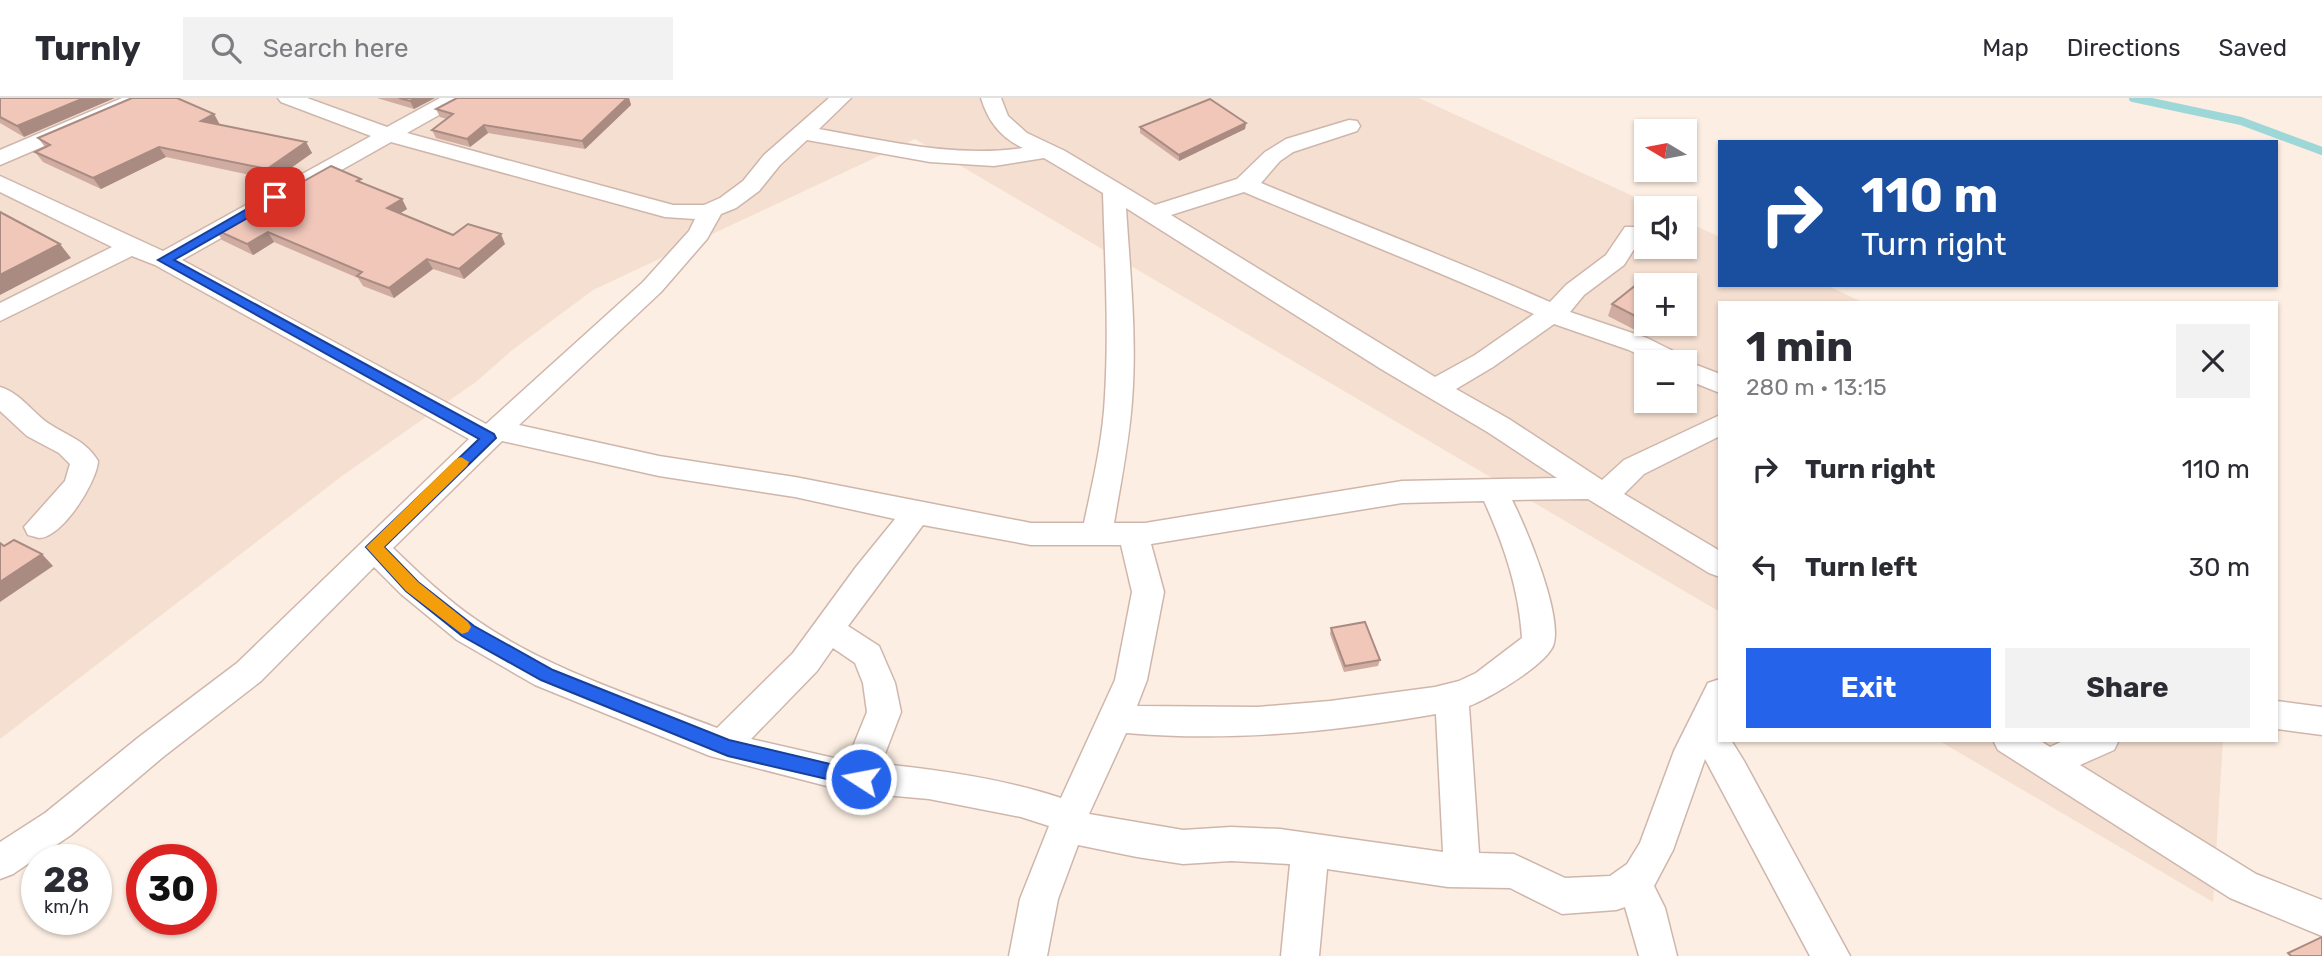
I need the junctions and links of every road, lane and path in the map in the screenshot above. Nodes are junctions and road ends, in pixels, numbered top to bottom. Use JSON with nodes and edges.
{"nodes":[{"id":1,"x":140,"y":98,"type":"edge"},
{"id":2,"x":288,"y":98,"type":"edge"},
{"id":3,"x":455,"y":98,"type":"edge"},
{"id":4,"x":841,"y":98,"type":"edge"},
{"id":5,"x":991,"y":98,"type":"edge"},
{"id":6,"x":1349,"y":126,"type":"dead end"},
{"id":7,"x":804,"y":133,"type":"junction"},
{"id":8,"x":385,"y":134,"type":"junction"},
{"id":9,"x":1046,"y":151,"type":"junction"},
{"id":10,"x":0,"y":158,"type":"edge"},
{"id":11,"x":0,"y":183,"type":"edge"},
{"id":12,"x":1245,"y":184,"type":"junction"},
{"id":13,"x":1114,"y":192,"type":"junction"},
{"id":14,"x":712,"y":210,"type":"junction"},
{"id":15,"x":1150,"y":214,"type":"junction"},
{"id":16,"x":1633,"y":232,"type":"dead end"},
{"id":17,"x":131,"y":247,"type":"junction"},
{"id":18,"x":164,"y":260,"type":"junction"},
{"id":19,"x":0,"y":313,"type":"edge"},
{"id":20,"x":1552,"y":314,"type":"junction"},
{"id":21,"x":1651,"y":350,"type":"edge"},
{"id":22,"x":1697,"y":374,"type":"edge"},
{"id":23,"x":1718,"y":383,"type":"edge"},
{"id":24,"x":1435,"y":389,"type":"junction"},
{"id":25,"x":0,"y":396,"type":"edge"},
{"id":26,"x":1718,"y":425,"type":"edge"},
{"id":27,"x":493,"y":434,"type":"junction"},
{"id":28,"x":1493,"y":490,"type":"junction"},
{"id":29,"x":1599,"y":492,"type":"junction"},
{"id":30,"x":916,"y":514,"type":"junction"},
{"id":31,"x":39,"y":527,"type":"dead end"},
{"id":32,"x":1097,"y":534,"type":"junction"},
{"id":33,"x":1133,"y":534,"type":"junction"},
{"id":34,"x":374,"y":547,"type":"junction"},
{"id":35,"x":1718,"y":564,"type":"edge"},
{"id":36,"x":828,"y":629,"type":"junction"},
{"id":37,"x":1452,"y":696,"type":"junction"},
{"id":38,"x":1718,"y":697,"type":"edge"},
{"id":39,"x":2278,"y":715,"type":"edge"},
{"id":40,"x":1115,"y":718,"type":"junction"},
{"id":41,"x":2322,"y":721,"type":"edge"},
{"id":42,"x":1703,"y":726,"type":"junction"},
{"id":43,"x":2013,"y":742,"type":"edge"},
{"id":44,"x":2097,"y":742,"type":"edge"},
{"id":45,"x":722,"y":746,"type":"junction"},
{"id":46,"x":2047,"y":764,"type":"junction"},
{"id":47,"x":861,"y":779,"type":"junction"},
{"id":48,"x":1068,"y":821,"type":"junction"},
{"id":49,"x":1310,"y":851,"type":"junction"},
{"id":50,"x":0,"y":862,"type":"edge"},
{"id":51,"x":1462,"y":870,"type":"junction"},
{"id":52,"x":1632,"y":882,"type":"junction"},
{"id":53,"x":2322,"y":918,"type":"edge"},
{"id":54,"x":1028,"y":956,"type":"edge"},
{"id":55,"x":1300,"y":956,"type":"edge"},
{"id":56,"x":1658,"y":956,"type":"edge"},
{"id":57,"x":1831,"y":956,"type":"edge"}],
"edges":[{"from":1,"to":10,"type":"street"},
{"from":2,"to":8,"type":"street"},
{"from":3,"to":8,"type":"street"},
{"from":4,"to":7,"type":"street"},
{"from":5,"to":9,"type":"street"},
{"from":6,"to":12,"type":"street"},
{"from":7,"to":9,"type":"street"},
{"from":7,"to":14,"type":"street"},
{"from":8,"to":14,"type":"street"},
{"from":8,"to":18,"type":"street"},
{"from":9,"to":13,"type":"street"},
{"from":11,"to":17,"type":"street"},
{"from":12,"to":15,"type":"street"},
{"from":12,"to":20,"type":"street"},
{"from":13,"to":15,"type":"street"},
{"from":13,"to":32,"type":"street"},
{"from":14,"to":27,"type":"street"},
{"from":15,"to":24,"type":"street"},
{"from":16,"to":20,"type":"street"},
{"from":17,"to":18,"type":"street"},
{"from":17,"to":19,"type":"street"},
{"from":18,"to":27,"type":"street"},
{"from":20,"to":21,"type":"street"},
{"from":20,"to":24,"type":"street"},
{"from":22,"to":23,"type":"street"},
{"from":24,"to":29,"type":"street"},
{"from":25,"to":31,"type":"street"},
{"from":26,"to":29,"type":"street"},
{"from":27,"to":30,"type":"street"},
{"from":27,"to":34,"type":"street"},
{"from":28,"to":29,"type":"street"},
{"from":28,"to":33,"type":"street"},
{"from":28,"to":37,"type":"street"},
{"from":29,"to":35,"type":"street"},
{"from":30,"to":32,"type":"street"},
{"from":30,"to":36,"type":"street"},
{"from":32,"to":33,"type":"street"},
{"from":33,"to":40,"type":"street"},
{"from":34,"to":45,"type":"street"},
{"from":34,"to":50,"type":"street"},
{"from":36,"to":45,"type":"street"},
{"from":36,"to":47,"type":"street"},
{"from":37,"to":40,"type":"street"},
{"from":37,"to":51,"type":"street"},
{"from":38,"to":42,"type":"street"},
{"from":39,"to":41,"type":"street"},
{"from":40,"to":48,"type":"street"},
{"from":42,"to":52,"type":"street"},
{"from":42,"to":57,"type":"street"},
{"from":43,"to":46,"type":"street"},
{"from":44,"to":46,"type":"street"},
{"from":45,"to":47,"type":"street"},
{"from":46,"to":53,"type":"street"},
{"from":47,"to":48,"type":"street"},
{"from":48,"to":49,"type":"street"},
{"from":48,"to":54,"type":"street"},
{"from":49,"to":51,"type":"street"},
{"from":49,"to":55,"type":"street"},
{"from":51,"to":52,"type":"street"},
{"from":52,"to":56,"type":"street"}]}
